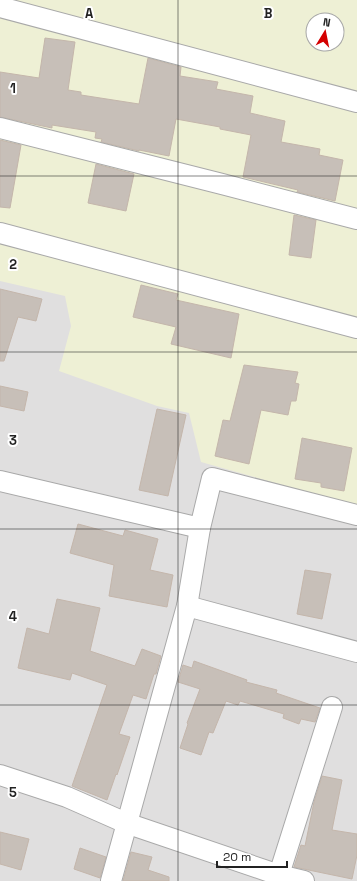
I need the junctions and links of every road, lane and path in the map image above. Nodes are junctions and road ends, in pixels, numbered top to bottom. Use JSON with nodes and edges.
{"nodes":[{"id":1,"x":0,"y":8,"type":"edge"},
{"id":2,"x":357,"y":102,"type":"edge"},
{"id":3,"x":0,"y":128,"type":"edge"},
{"id":4,"x":357,"y":219,"type":"edge"},
{"id":5,"x":0,"y":233,"type":"edge"},
{"id":6,"x":357,"y":328,"type":"edge"},
{"id":7,"x":0,"y":481,"type":"edge"},
{"id":8,"x":357,"y":515,"type":"edge"},
{"id":9,"x":200,"y":528,"type":"junction"},
{"id":10,"x":187,"y":606,"type":"junction"},
{"id":11,"x":357,"y":652,"type":"edge"},
{"id":12,"x":332,"y":707,"type":"dead end"},
{"id":13,"x":0,"y":775,"type":"edge"},
{"id":14,"x":126,"y":823,"type":"junction"},
{"id":15,"x":278,"y":878,"type":"edge"},
{"id":16,"x":111,"y":881,"type":"edge"},
{"id":17,"x":304,"y":881,"type":"edge"}],
"edges":[{"from":1,"to":2,"type":"street"},
{"from":3,"to":4,"type":"street"},
{"from":5,"to":6,"type":"street"},
{"from":7,"to":9,"type":"street"},
{"from":8,"to":9,"type":"street"},
{"from":9,"to":10,"type":"street"},
{"from":10,"to":11,"type":"street"},
{"from":10,"to":14,"type":"street"},
{"from":12,"to":15,"type":"street"},
{"from":13,"to":14,"type":"street"},
{"from":14,"to":15,"type":"street"},
{"from":14,"to":16,"type":"street"},
{"from":15,"to":17,"type":"street"}]}
